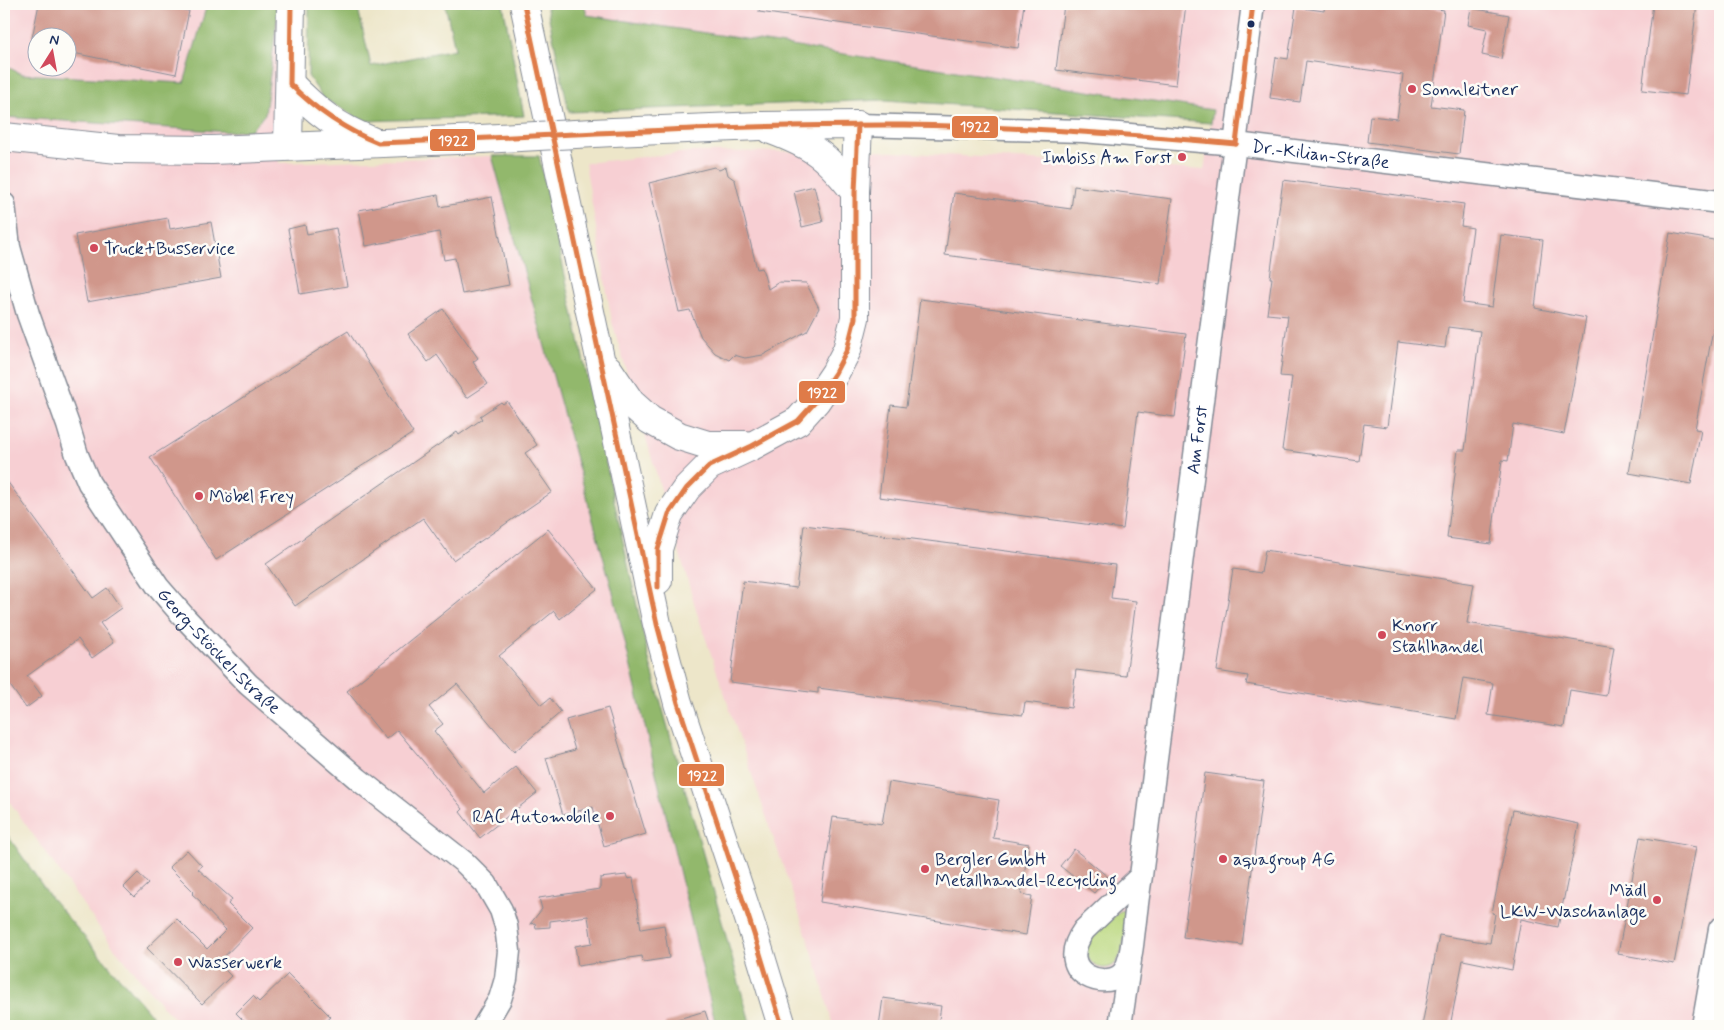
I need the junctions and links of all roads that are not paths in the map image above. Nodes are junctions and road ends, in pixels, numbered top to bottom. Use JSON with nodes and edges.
{"nodes":[{"id":1,"x":291,"y":4,"type":"edge"},
{"id":2,"x":524,"y":4,"type":"edge"},
{"id":3,"x":1253,"y":4,"type":"edge"},
{"id":4,"x":290,"y":84,"type":"junction"},
{"id":5,"x":858,"y":125,"type":"junction"},
{"id":6,"x":760,"y":126,"type":"junction"},
{"id":7,"x":4,"y":137,"type":"edge"},
{"id":8,"x":378,"y":143,"type":"junction"},
{"id":9,"x":1236,"y":144,"type":"junction"},
{"id":10,"x":288,"y":146,"type":"junction"},
{"id":11,"x":855,"y":192,"type":"junction"},
{"id":12,"x":1720,"y":202,"type":"edge"},
{"id":13,"x":4,"y":204,"type":"edge"},
{"id":14,"x":601,"y":359,"type":"junction"},
{"id":15,"x":752,"y":446,"type":"junction"},
{"id":16,"x":657,"y":624,"type":"junction"},
{"id":17,"x":1141,"y":876,"type":"junction"},
{"id":18,"x":1720,"y":929,"type":"edge"},
{"id":19,"x":1130,"y":959,"type":"junction"},
{"id":20,"x":484,"y":1026,"type":"edge"},
{"id":21,"x":782,"y":1026,"type":"edge"},
{"id":22,"x":1120,"y":1026,"type":"edge"},
{"id":23,"x":1703,"y":1026,"type":"edge"}],
"edges":[{"from":1,"to":4,"type":"main road"},
{"from":2,"to":14,"type":"main road"},
{"from":3,"to":9,"type":"street","name":"Am Forst"},
{"from":4,"to":8,"type":"main road"},
{"from":4,"to":10,"type":"main road"},
{"from":5,"to":6,"type":"main road","name":"Dr.-Kilian-Straße"},
{"from":5,"to":9,"type":"street","name":"Dr.-Kilian-Straße"},
{"from":5,"to":11,"type":"main road"},
{"from":6,"to":8,"type":"main road","name":"Dr.-Kilian-Straße","bridge":true},
{"from":6,"to":11,"type":"main road"},
{"from":7,"to":10,"type":"main road","name":"Dr.-Kilian-Straße"},
{"from":8,"to":10,"type":"main road","name":"Dr.-Kilian-Straße"},
{"from":9,"to":12,"type":"street","name":"Dr.-Kilian-Straße"},
{"from":9,"to":17,"type":"street","name":"Am Forst"},
{"from":11,"to":15,"type":"main road"},
{"from":13,"to":20,"type":"street","name":"Georg-Stöckel-Straße"},
{"from":14,"to":15,"type":"main road"},
{"from":14,"to":16,"type":"main road"},
{"from":15,"to":16,"type":"main road"},
{"from":16,"to":21,"type":"main road"},
{"from":17,"to":19,"type":"street","name":"Am Forst"},
{"from":17,"to":19,"type":"street"},
{"from":18,"to":23,"type":"street"},
{"from":19,"to":22,"type":"street","name":"Am Forst"}]}
